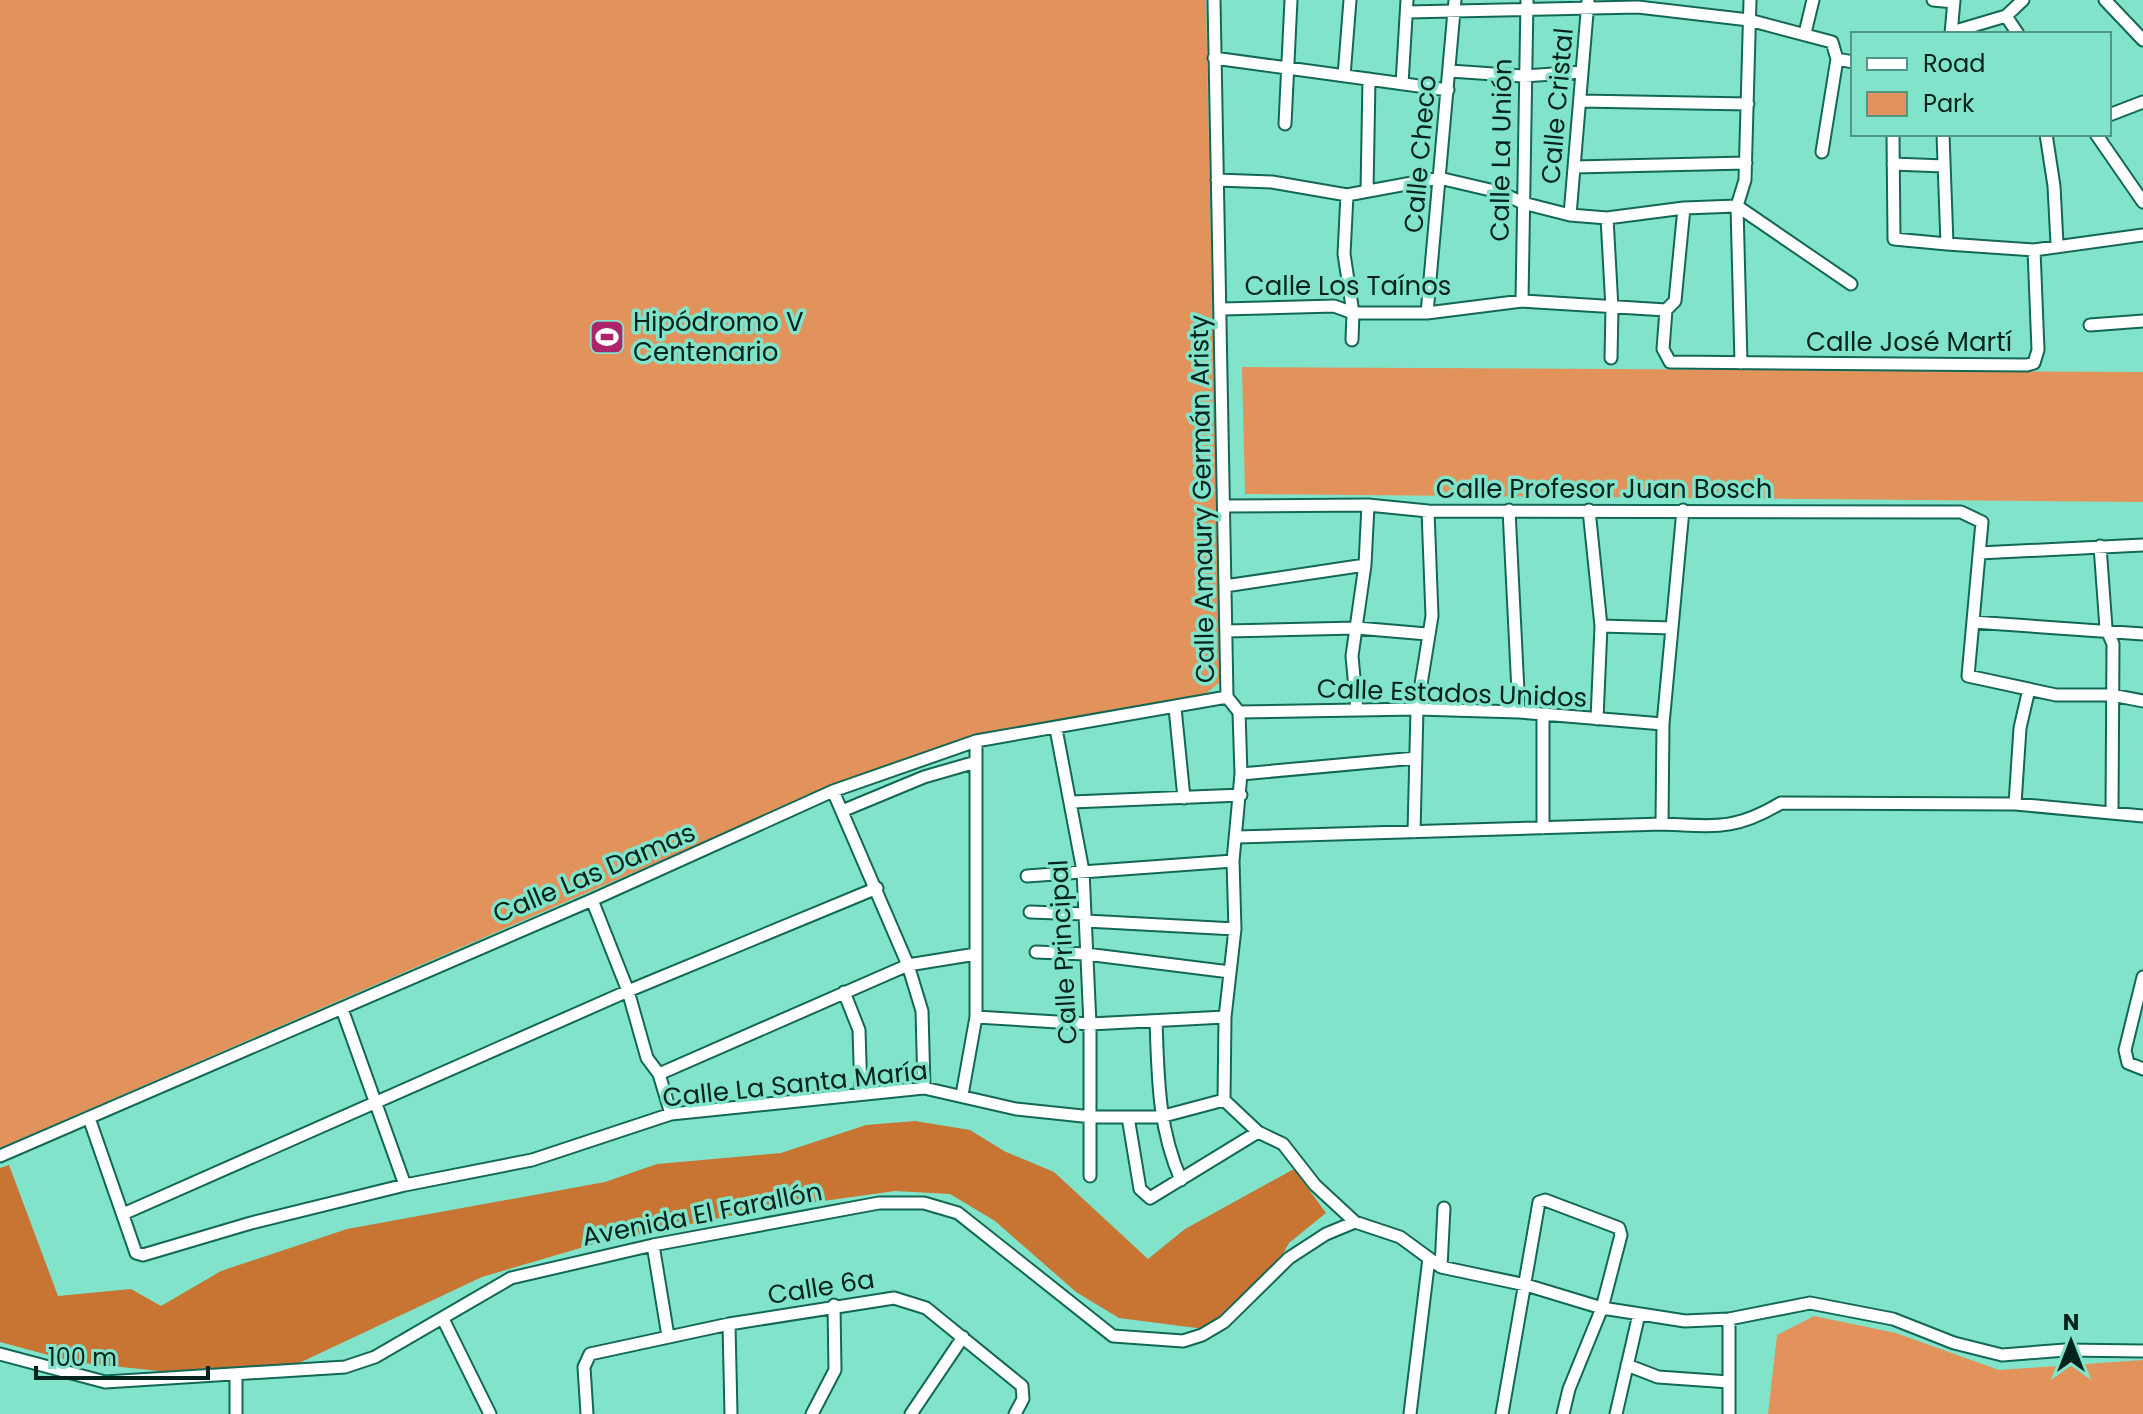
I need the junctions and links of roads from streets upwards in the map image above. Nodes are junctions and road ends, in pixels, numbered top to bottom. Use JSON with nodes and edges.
{"nodes":[{"id":1,"x":1214,"y":0,"type":"edge"},
{"id":2,"x":1291,"y":0,"type":"edge"},
{"id":3,"x":1350,"y":0,"type":"edge"},
{"id":4,"x":1455,"y":0,"type":"edge"},
{"id":5,"x":1750,"y":0,"type":"edge"},
{"id":6,"x":1813,"y":0,"type":"edge"},
{"id":7,"x":1933,"y":0,"type":"edge"},
{"id":8,"x":2023,"y":0,"type":"edge"},
{"id":9,"x":2105,"y":0,"type":"edge"},
{"id":10,"x":1954,"y":1,"type":"edge"},
{"id":11,"x":1588,"y":4,"type":"edge"},
{"id":12,"x":1527,"y":5,"type":"edge"},
{"id":13,"x":1407,"y":6,"type":"edge"},
{"id":14,"x":1455,"y":13,"type":"junction"},
{"id":15,"x":2006,"y":16,"type":"junction"},
{"id":16,"x":1749,"y":20,"type":"junction"},
{"id":17,"x":1952,"y":32,"type":"edge"},
{"id":18,"x":1955,"y":32,"type":"edge"},
{"id":19,"x":2017,"y":32,"type":"edge"},
{"id":20,"x":1805,"y":33,"type":"junction"},
{"id":21,"x":2143,"y":40,"type":"edge"},
{"id":22,"x":1214,"y":58,"type":"junction"},
{"id":23,"x":1837,"y":59,"type":"junction"},
{"id":24,"x":1851,"y":62,"type":"edge"},
{"id":25,"x":1287,"y":66,"type":"junction"},
{"id":26,"x":1450,"y":71,"type":"junction"},
{"id":27,"x":1582,"y":72,"type":"junction"},
{"id":28,"x":1344,"y":76,"type":"junction"},
{"id":29,"x":1523,"y":76,"type":"junction"},
{"id":30,"x":1369,"y":79,"type":"junction"},
{"id":31,"x":1402,"y":84,"type":"junction"},
{"id":32,"x":1448,"y":90,"type":"junction"},
{"id":33,"x":1580,"y":101,"type":"junction"},
{"id":34,"x":2143,"y":102,"type":"edge"},
{"id":35,"x":1748,"y":104,"type":"junction"},
{"id":36,"x":2111,"y":114,"type":"edge"},
{"id":37,"x":1285,"y":124,"type":"dead end"},
{"id":38,"x":1893,"y":136,"type":"edge"},
{"id":39,"x":1943,"y":136,"type":"edge"},
{"id":40,"x":2046,"y":136,"type":"edge"},
{"id":41,"x":2097,"y":136,"type":"edge"},
{"id":42,"x":1822,"y":152,"type":"dead end"},
{"id":43,"x":1746,"y":163,"type":"junction"},
{"id":44,"x":1893,"y":164,"type":"junction"},
{"id":45,"x":1944,"y":166,"type":"junction"},
{"id":46,"x":1574,"y":167,"type":"junction"},
{"id":47,"x":1439,"y":178,"type":"junction"},
{"id":48,"x":1217,"y":180,"type":"junction"},
{"id":49,"x":1367,"y":191,"type":"junction"},
{"id":50,"x":1347,"y":195,"type":"junction"},
{"id":51,"x":2143,"y":202,"type":"edge"},
{"id":52,"x":1523,"y":203,"type":"junction"},
{"id":53,"x":1737,"y":206,"type":"junction"},
{"id":54,"x":1684,"y":208,"type":"junction"},
{"id":55,"x":1570,"y":215,"type":"junction"},
{"id":56,"x":1607,"y":218,"type":"junction"},
{"id":57,"x":2143,"y":235,"type":"edge"},
{"id":58,"x":1946,"y":242,"type":"junction"},
{"id":59,"x":2057,"y":244,"type":"junction"},
{"id":60,"x":2034,"y":250,"type":"junction"},
{"id":61,"x":1851,"y":284,"type":"dead end"},
{"id":62,"x":1522,"y":301,"type":"junction"},
{"id":63,"x":1612,"y":308,"type":"junction"},
{"id":64,"x":1222,"y":309,"type":"junction"},
{"id":65,"x":1666,"y":310,"type":"junction"},
{"id":66,"x":1353,"y":313,"type":"junction"},
{"id":67,"x":1427,"y":313,"type":"junction"},
{"id":68,"x":2143,"y":321,"type":"edge"},
{"id":69,"x":2090,"y":325,"type":"dead end"},
{"id":70,"x":1352,"y":340,"type":"dead end"},
{"id":71,"x":1611,"y":358,"type":"dead end"},
{"id":72,"x":1741,"y":363,"type":"junction"},
{"id":73,"x":1368,"y":505,"type":"junction"},
{"id":74,"x":1224,"y":506,"type":"junction"},
{"id":75,"x":1509,"y":510,"type":"junction"},
{"id":76,"x":1589,"y":510,"type":"junction"},
{"id":77,"x":1683,"y":510,"type":"junction"},
{"id":78,"x":1428,"y":511,"type":"junction"},
{"id":79,"x":2143,"y":545,"type":"edge"},
{"id":80,"x":2100,"y":546,"type":"junction"},
{"id":81,"x":1979,"y":553,"type":"junction"},
{"id":82,"x":1365,"y":565,"type":"junction"},
{"id":83,"x":1225,"y":586,"type":"junction"},
{"id":84,"x":1973,"y":622,"type":"junction"},
{"id":85,"x":1601,"y":626,"type":"junction"},
{"id":86,"x":1357,"y":628,"type":"junction"},
{"id":87,"x":1672,"y":628,"type":"junction"},
{"id":88,"x":2106,"y":628,"type":"junction"},
{"id":89,"x":1226,"y":631,"type":"junction"},
{"id":90,"x":1427,"y":634,"type":"junction"},
{"id":91,"x":2143,"y":634,"type":"edge"},
{"id":92,"x":2029,"y":689,"type":"junction"},
{"id":93,"x":2112,"y":695,"type":"junction"},
{"id":94,"x":1227,"y":697,"type":"junction"},
{"id":95,"x":2143,"y":701,"type":"edge"},
{"id":96,"x":1175,"y":708,"type":"junction"},
{"id":97,"x":1417,"y":709,"type":"junction"},
{"id":98,"x":1357,"y":710,"type":"junction"},
{"id":99,"x":1239,"y":712,"type":"junction"},
{"id":100,"x":1519,"y":712,"type":"junction"},
{"id":101,"x":1543,"y":715,"type":"junction"},
{"id":102,"x":1597,"y":719,"type":"junction"},
{"id":103,"x":1663,"y":724,"type":"junction"},
{"id":104,"x":1056,"y":729,"type":"junction"},
{"id":105,"x":976,"y":741,"type":"junction"},
{"id":106,"x":1416,"y":758,"type":"junction"},
{"id":107,"x":976,"y":762,"type":"junction"},
{"id":108,"x":1241,"y":774,"type":"junction"},
{"id":109,"x":833,"y":791,"type":"junction"},
{"id":110,"x":1241,"y":795,"type":"junction"},
{"id":111,"x":1184,"y":798,"type":"junction"},
{"id":112,"x":1072,"y":802,"type":"junction"},
{"id":113,"x":2015,"y":804,"type":"junction"},
{"id":114,"x":842,"y":811,"type":"junction"},
{"id":115,"x":2112,"y":812,"type":"junction"},
{"id":116,"x":2143,"y":816,"type":"edge"},
{"id":117,"x":1662,"y":824,"type":"junction"},
{"id":118,"x":1543,"y":828,"type":"junction"},
{"id":119,"x":1414,"y":832,"type":"junction"},
{"id":120,"x":1238,"y":837,"type":"junction"},
{"id":121,"x":1233,"y":861,"type":"junction"},
{"id":122,"x":1083,"y":871,"type":"junction"},
{"id":123,"x":1027,"y":876,"type":"dead end"},
{"id":124,"x":877,"y":888,"type":"junction"},
{"id":125,"x":592,"y":900,"type":"junction"},
{"id":126,"x":1030,"y":912,"type":"dead end"},
{"id":127,"x":1086,"y":917,"type":"junction"},
{"id":128,"x":1235,"y":929,"type":"junction"},
{"id":129,"x":1036,"y":952,"type":"dead end"},
{"id":130,"x":976,"y":954,"type":"junction"},
{"id":131,"x":1086,"y":954,"type":"junction"},
{"id":132,"x":908,"y":965,"type":"junction"},
{"id":133,"x":1230,"y":972,"type":"junction"},
{"id":134,"x":2143,"y":977,"type":"edge"},
{"id":135,"x":628,"y":991,"type":"junction"},
{"id":136,"x":844,"y":992,"type":"junction"},
{"id":137,"x":2139,"y":1006,"type":"edge"},
{"id":138,"x":342,"y":1009,"type":"junction"},
{"id":139,"x":976,"y":1017,"type":"junction"},
{"id":140,"x":1225,"y":1017,"type":"junction"},
{"id":141,"x":1156,"y":1021,"type":"junction"},
{"id":142,"x":1090,"y":1024,"type":"junction"},
{"id":143,"x":2139,"y":1068,"type":"edge"},
{"id":144,"x":659,"y":1074,"type":"junction"},
{"id":145,"x":924,"y":1088,"type":"junction"},
{"id":146,"x":861,"y":1094,"type":"junction"},
{"id":147,"x":962,"y":1095,"type":"junction"},
{"id":148,"x":1224,"y":1100,"type":"junction"},
{"id":149,"x":374,"y":1102,"type":"junction"},
{"id":150,"x":671,"y":1114,"type":"junction"},
{"id":151,"x":1092,"y":1117,"type":"junction"},
{"id":152,"x":1128,"y":1117,"type":"junction"},
{"id":153,"x":1160,"y":1117,"type":"junction"},
{"id":154,"x":89,"y":1118,"type":"junction"},
{"id":155,"x":1258,"y":1132,"type":"junction"},
{"id":156,"x":0,"y":1156,"type":"edge"},
{"id":157,"x":1090,"y":1176,"type":"dead end"},
{"id":158,"x":1181,"y":1180,"type":"junction"},
{"id":159,"x":405,"y":1185,"type":"junction"},
{"id":160,"x":1444,"y":1208,"type":"dead end"},
{"id":161,"x":123,"y":1214,"type":"junction"},
{"id":162,"x":1355,"y":1222,"type":"junction"},
{"id":163,"x":653,"y":1245,"type":"junction"},
{"id":164,"x":1429,"y":1258,"type":"junction"},
{"id":165,"x":1441,"y":1267,"type":"junction"},
{"id":166,"x":1526,"y":1285,"type":"junction"},
{"id":167,"x":834,"y":1305,"type":"junction"},
{"id":168,"x":1602,"y":1308,"type":"junction"},
{"id":169,"x":1639,"y":1314,"type":"junction"},
{"id":170,"x":443,"y":1319,"type":"junction"},
{"id":171,"x":1729,"y":1319,"type":"junction"},
{"id":172,"x":729,"y":1324,"type":"junction"},
{"id":173,"x":668,"y":1336,"type":"junction"},
{"id":174,"x":963,"y":1337,"type":"junction"},
{"id":175,"x":2143,"y":1351,"type":"edge"},
{"id":176,"x":0,"y":1354,"type":"edge"},
{"id":177,"x":1627,"y":1365,"type":"junction"},
{"id":178,"x":236,"y":1376,"type":"junction"},
{"id":179,"x":1729,"y":1382,"type":"junction"},
{"id":180,"x":1019,"y":1409,"type":"edge"},
{"id":181,"x":236,"y":1414,"type":"edge"},
{"id":182,"x":490,"y":1414,"type":"edge"},
{"id":183,"x":587,"y":1414,"type":"edge"},
{"id":184,"x":731,"y":1414,"type":"edge"},
{"id":185,"x":812,"y":1414,"type":"edge"},
{"id":186,"x":911,"y":1414,"type":"edge"},
{"id":187,"x":1410,"y":1414,"type":"edge"},
{"id":188,"x":1502,"y":1414,"type":"edge"},
{"id":189,"x":1563,"y":1414,"type":"edge"},
{"id":190,"x":1616,"y":1414,"type":"edge"},
{"id":191,"x":1729,"y":1414,"type":"edge"}],
"edges":[{"from":1,"to":22,"type":"street","name":"Calle Amaury Germán Aristy"},
{"from":2,"to":25,"type":"street"},
{"from":3,"to":28,"type":"street"},
{"from":4,"to":14,"type":"street","name":"Calle Checo"},
{"from":5,"to":16,"type":"street"},
{"from":6,"to":20,"type":"street"},
{"from":7,"to":10,"type":"street"},
{"from":8,"to":15,"type":"street"},
{"from":9,"to":21,"type":"street"},
{"from":10,"to":17,"type":"street"},
{"from":11,"to":12,"type":"street"},
{"from":11,"to":16,"type":"street"},
{"from":11,"to":27,"type":"street","name":"Calle Cristal"},
{"from":12,"to":14,"type":"street"},
{"from":12,"to":29,"type":"street","name":"Calle La Unión"},
{"from":13,"to":14,"type":"street"},
{"from":13,"to":31,"type":"street"},
{"from":14,"to":26,"type":"street","name":"Calle Checo"},
{"from":15,"to":18,"type":"street"},
{"from":15,"to":19,"type":"street"},
{"from":16,"to":20,"type":"street"},
{"from":16,"to":35,"type":"street"},
{"from":20,"to":23,"type":"street"},
{"from":22,"to":25,"type":"street"},
{"from":22,"to":48,"type":"street","name":"Calle Amaury Germán Aristy"},
{"from":23,"to":24,"type":"street"},
{"from":23,"to":42,"type":"street"},
{"from":25,"to":28,"type":"street"},
{"from":25,"to":37,"type":"street"},
{"from":26,"to":29,"type":"street"},
{"from":26,"to":32,"type":"street","name":"Calle Checo"},
{"from":27,"to":29,"type":"street"},
{"from":27,"to":33,"type":"street","name":"Calle Cristal"},
{"from":28,"to":30,"type":"street"},
{"from":29,"to":52,"type":"street","name":"Calle La Unión"},
{"from":30,"to":31,"type":"street"},
{"from":30,"to":49,"type":"street"},
{"from":31,"to":32,"type":"street"},
{"from":32,"to":47,"type":"street","name":"Calle Checo"},
{"from":33,"to":35,"type":"street"},
{"from":33,"to":46,"type":"street","name":"Calle Cristal"},
{"from":34,"to":36,"type":"street"},
{"from":35,"to":43,"type":"street"},
{"from":38,"to":44,"type":"street"},
{"from":39,"to":45,"type":"street"},
{"from":40,"to":59,"type":"street"},
{"from":41,"to":51,"type":"street"},
{"from":43,"to":46,"type":"street"},
{"from":43,"to":53,"type":"street"},
{"from":44,"to":45,"type":"street"},
{"from":44,"to":58,"type":"street"},
{"from":45,"to":58,"type":"street"},
{"from":46,"to":55,"type":"street","name":"Calle Cristal"},
{"from":47,"to":49,"type":"street"},
{"from":47,"to":52,"type":"street"},
{"from":47,"to":67,"type":"street","name":"Calle Checo"},
{"from":48,"to":50,"type":"street"},
{"from":48,"to":64,"type":"street","name":"Calle Amaury Germán Aristy"},
{"from":49,"to":50,"type":"street"},
{"from":50,"to":66,"type":"street"},
{"from":52,"to":55,"type":"street"},
{"from":52,"to":62,"type":"street","name":"Calle La Unión"},
{"from":53,"to":54,"type":"street"},
{"from":53,"to":61,"type":"street"},
{"from":53,"to":72,"type":"street"},
{"from":54,"to":56,"type":"street"},
{"from":54,"to":65,"type":"street"},
{"from":55,"to":56,"type":"street"},
{"from":56,"to":63,"type":"street"},
{"from":57,"to":59,"type":"street"},
{"from":58,"to":60,"type":"street"},
{"from":59,"to":60,"type":"street"},
{"from":60,"to":72,"type":"street","name":"Calle José Martí"},
{"from":62,"to":63,"type":"street","name":"Calle Los Taínos"},
{"from":62,"to":67,"type":"street","name":"Calle Los Taínos"},
{"from":63,"to":65,"type":"street","name":"Calle Los Taínos"},
{"from":63,"to":71,"type":"street"},
{"from":64,"to":66,"type":"street","name":"Calle Los Taínos"},
{"from":64,"to":74,"type":"street","name":"Calle Amaury Germán Aristy"},
{"from":65,"to":72,"type":"street","name":"Calle José Martí"},
{"from":66,"to":67,"type":"street","name":"Calle Los Taínos"},
{"from":66,"to":70,"type":"street"},
{"from":68,"to":69,"type":"street"},
{"from":73,"to":74,"type":"street","name":"Calle Profesor Juan Bosch"},
{"from":73,"to":78,"type":"street","name":"Calle Profesor Juan Bosch"},
{"from":73,"to":82,"type":"street"},
{"from":74,"to":83,"type":"street","name":"Calle Amaury Germán Aristy"},
{"from":75,"to":76,"type":"street","name":"Calle Profesor Juan Bosch"},
{"from":75,"to":78,"type":"street","name":"Calle Profesor Juan Bosch"},
{"from":75,"to":100,"type":"street"},
{"from":76,"to":77,"type":"street","name":"Calle Profesor Juan Bosch"},
{"from":76,"to":85,"type":"street"},
{"from":77,"to":81,"type":"street","name":"Calle Profesor Juan Bosch"},
{"from":77,"to":87,"type":"street"},
{"from":78,"to":90,"type":"street"},
{"from":79,"to":80,"type":"street"},
{"from":80,"to":81,"type":"street"},
{"from":80,"to":88,"type":"street"},
{"from":81,"to":84,"type":"street"},
{"from":82,"to":83,"type":"street"},
{"from":82,"to":86,"type":"street"},
{"from":83,"to":89,"type":"street","name":"Calle Amaury Germán Aristy"},
{"from":84,"to":88,"type":"street"},
{"from":84,"to":92,"type":"street"},
{"from":85,"to":87,"type":"street"},
{"from":85,"to":102,"type":"street"},
{"from":86,"to":89,"type":"street"},
{"from":86,"to":90,"type":"street"},
{"from":86,"to":98,"type":"street"},
{"from":87,"to":103,"type":"street"},
{"from":88,"to":91,"type":"street"},
{"from":88,"to":93,"type":"street"},
{"from":89,"to":94,"type":"street","name":"Calle Amaury Germán Aristy"},
{"from":90,"to":97,"type":"street"},
{"from":92,"to":93,"type":"street"},
{"from":92,"to":113,"type":"street"},
{"from":93,"to":95,"type":"street"},
{"from":93,"to":115,"type":"street"},
{"from":94,"to":96,"type":"street","name":"Calle Las Damas"},
{"from":94,"to":99,"type":"street","name":"Calle Amaury Germán Aristy"},
{"from":96,"to":104,"type":"street","name":"Calle Las Damas"},
{"from":96,"to":111,"type":"street"},
{"from":97,"to":98,"type":"street","name":"Calle Estados Unidos"},
{"from":97,"to":100,"type":"street","name":"Calle Estados Unidos"},
{"from":97,"to":106,"type":"street"},
{"from":98,"to":99,"type":"street","name":"Calle Estados Unidos"},
{"from":99,"to":108,"type":"street","name":"Calle Amaury Germán Aristy"},
{"from":100,"to":101,"type":"street","name":"Calle Estados Unidos"},
{"from":101,"to":102,"type":"street","name":"Calle Estados Unidos"},
{"from":101,"to":118,"type":"street"},
{"from":102,"to":103,"type":"street","name":"Calle Estados Unidos"},
{"from":103,"to":117,"type":"street"},
{"from":104,"to":105,"type":"street","name":"Calle Las Damas"},
{"from":104,"to":112,"type":"street","name":"Calle Principal"},
{"from":105,"to":107,"type":"street"},
{"from":105,"to":109,"type":"street","name":"Calle Las Damas"},
{"from":106,"to":108,"type":"street"},
{"from":106,"to":119,"type":"street"},
{"from":107,"to":114,"type":"street"},
{"from":107,"to":130,"type":"street"},
{"from":108,"to":110,"type":"street","name":"Calle Amaury Germán Aristy"},
{"from":109,"to":114,"type":"street"},
{"from":109,"to":125,"type":"street","name":"Calle Las Damas"},
{"from":110,"to":111,"type":"street"},
{"from":110,"to":120,"type":"street","name":"Calle Amaury Germán Aristy"},
{"from":111,"to":112,"type":"street"},
{"from":112,"to":122,"type":"street","name":"Calle Principal"},
{"from":113,"to":115,"type":"street"},
{"from":113,"to":117,"type":"street"},
{"from":114,"to":124,"type":"street"},
{"from":115,"to":116,"type":"street"},
{"from":117,"to":118,"type":"street"},
{"from":118,"to":119,"type":"street"},
{"from":119,"to":120,"type":"street"},
{"from":120,"to":121,"type":"street","name":"Calle Amaury Germán Aristy"},
{"from":121,"to":122,"type":"street"},
{"from":121,"to":128,"type":"street","name":"Calle Amaury Germán Aristy"},
{"from":122,"to":123,"type":"street"},
{"from":122,"to":127,"type":"street","name":"Calle Principal"},
{"from":124,"to":132,"type":"street"},
{"from":124,"to":135,"type":"street"},
{"from":125,"to":135,"type":"street"},
{"from":125,"to":138,"type":"street","name":"Calle Las Damas"},
{"from":126,"to":127,"type":"street"},
{"from":127,"to":128,"type":"street"},
{"from":127,"to":131,"type":"street","name":"Calle Principal"},
{"from":128,"to":133,"type":"street","name":"Calle Amaury Germán Aristy"},
{"from":129,"to":131,"type":"street"},
{"from":130,"to":132,"type":"street"},
{"from":130,"to":139,"type":"street"},
{"from":131,"to":133,"type":"street"},
{"from":131,"to":142,"type":"street","name":"Calle Principal"},
{"from":132,"to":136,"type":"street"},
{"from":132,"to":145,"type":"street"},
{"from":133,"to":140,"type":"street","name":"Calle Amaury Germán Aristy"},
{"from":134,"to":137,"type":"street"},
{"from":135,"to":144,"type":"street"},
{"from":135,"to":149,"type":"street"},
{"from":136,"to":144,"type":"street"},
{"from":136,"to":146,"type":"street"},
{"from":137,"to":143,"type":"street"},
{"from":138,"to":149,"type":"street"},
{"from":138,"to":154,"type":"street","name":"Calle Las Damas"},
{"from":139,"to":142,"type":"street"},
{"from":139,"to":147,"type":"street"},
{"from":140,"to":141,"type":"street"},
{"from":140,"to":148,"type":"street","name":"Calle Amaury Germán Aristy"},
{"from":141,"to":142,"type":"street"},
{"from":141,"to":153,"type":"street"},
{"from":142,"to":151,"type":"street","name":"Calle Principal"},
{"from":144,"to":150,"type":"street"},
{"from":145,"to":146,"type":"street","name":"Calle La Santa María"},
{"from":145,"to":147,"type":"street","name":"Calle La Santa María"},
{"from":146,"to":150,"type":"street","name":"Calle La Santa María"},
{"from":147,"to":151,"type":"street","name":"Calle La Santa María"},
{"from":148,"to":153,"type":"street","name":"Calle La Santa María"},
{"from":148,"to":155,"type":"street"},
{"from":149,"to":159,"type":"street"},
{"from":149,"to":161,"type":"street"},
{"from":150,"to":159,"type":"street","name":"Calle La Santa María"},
{"from":151,"to":152,"type":"street","name":"Calle La Santa María"},
{"from":151,"to":157,"type":"street","name":"Calle Principal"},
{"from":152,"to":153,"type":"street","name":"Calle La Santa María"},
{"from":152,"to":158,"type":"street"},
{"from":153,"to":158,"type":"street"},
{"from":154,"to":156,"type":"street","name":"Calle Las Damas"},
{"from":154,"to":161,"type":"street"},
{"from":155,"to":158,"type":"street"},
{"from":155,"to":162,"type":"street"},
{"from":159,"to":161,"type":"street","name":"Calle La Santa María"},
{"from":160,"to":165,"type":"street"},
{"from":162,"to":163,"type":"street","name":"Avenida El Farallón"},
{"from":162,"to":164,"type":"street"},
{"from":163,"to":170,"type":"street","name":"Avenida El Farallón"},
{"from":163,"to":173,"type":"street"},
{"from":164,"to":165,"type":"street"},
{"from":164,"to":187,"type":"street"},
{"from":165,"to":166,"type":"street"},
{"from":166,"to":168,"type":"street"},
{"from":166,"to":168,"type":"street"},
{"from":166,"to":188,"type":"street"},
{"from":167,"to":172,"type":"street","name":"Calle 6a"},
{"from":167,"to":174,"type":"street","name":"Calle 6a"},
{"from":167,"to":185,"type":"street"},
{"from":168,"to":169,"type":"street"},
{"from":168,"to":189,"type":"street"},
{"from":169,"to":171,"type":"street"},
{"from":169,"to":177,"type":"street"},
{"from":170,"to":178,"type":"street","name":"Avenida El Farallón"},
{"from":170,"to":182,"type":"street"},
{"from":171,"to":175,"type":"street"},
{"from":171,"to":179,"type":"street"},
{"from":172,"to":173,"type":"street","name":"Calle 6a"},
{"from":172,"to":184,"type":"street"},
{"from":173,"to":183,"type":"street","name":"Calle 6a"},
{"from":174,"to":180,"type":"street","name":"Calle 6a"},
{"from":174,"to":186,"type":"street"},
{"from":176,"to":178,"type":"street","name":"Avenida El Farallón"},
{"from":177,"to":179,"type":"street"},
{"from":177,"to":190,"type":"street"},
{"from":178,"to":181,"type":"street"},
{"from":179,"to":191,"type":"street"}]}
